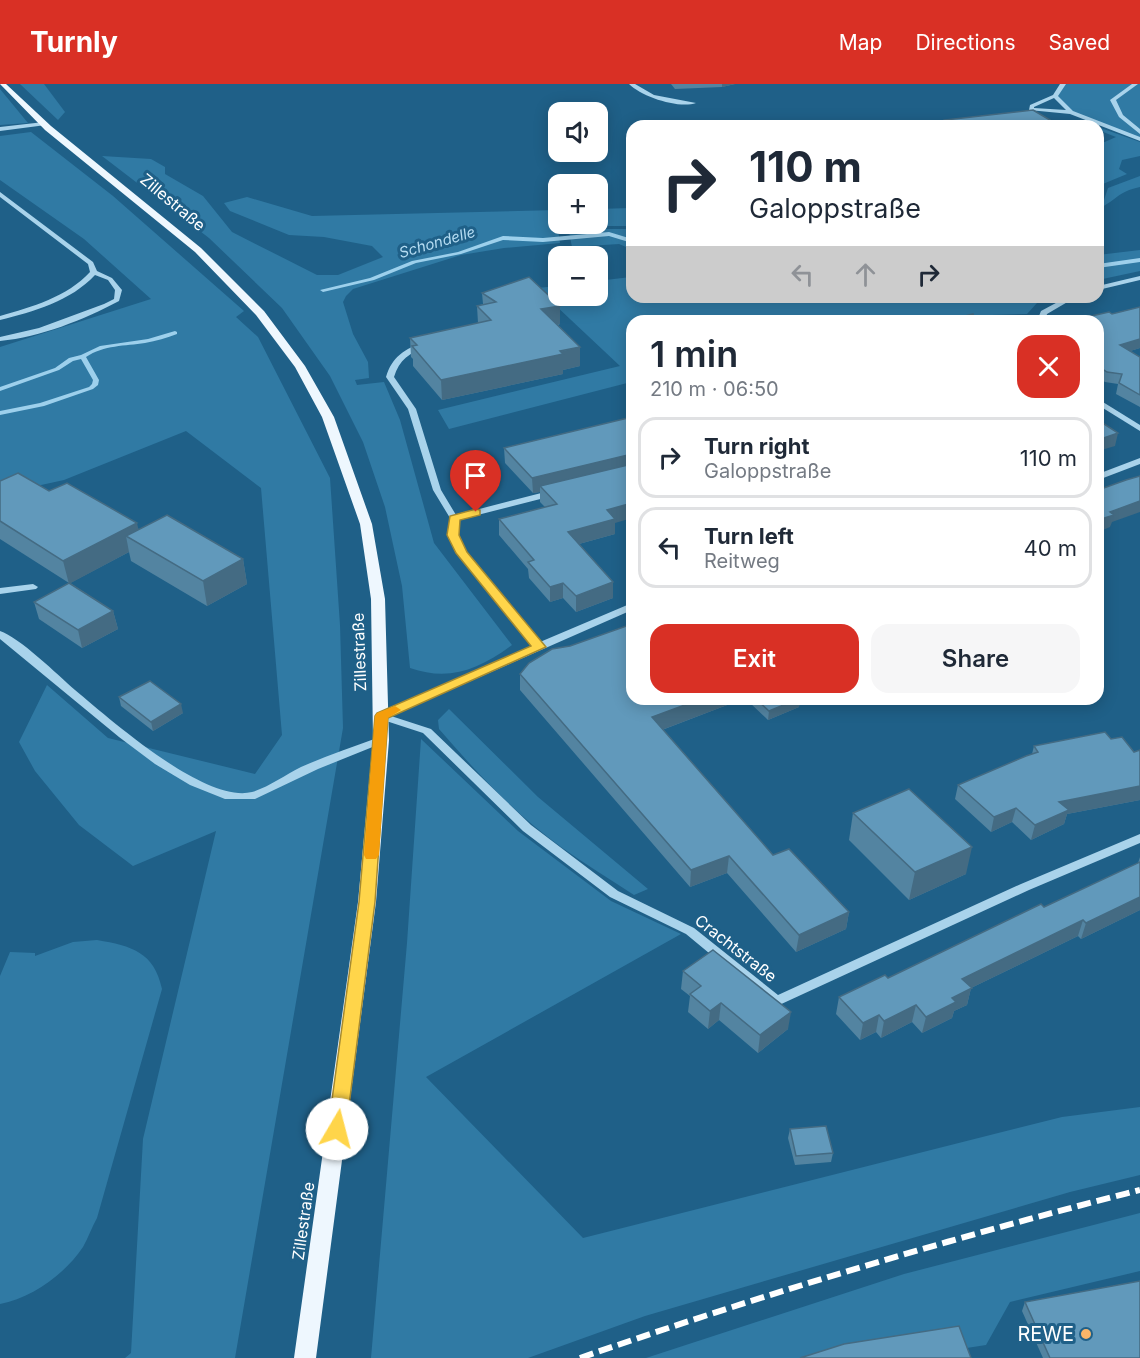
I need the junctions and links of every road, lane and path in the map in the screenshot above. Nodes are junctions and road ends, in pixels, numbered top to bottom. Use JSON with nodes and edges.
{"nodes":[{"id":1,"x":2,"y":84,"type":"edge"},
{"id":2,"x":632,"y":84,"type":"edge"},
{"id":3,"x":1063,"y":84,"type":"edge"},
{"id":4,"x":1135,"y":84,"type":"edge"},
{"id":5,"x":1055,"y":96,"type":"junction"},
{"id":6,"x":693,"y":103,"type":"dead end"},
{"id":7,"x":1071,"y":112,"type":"junction"},
{"id":8,"x":1091,"y":120,"type":"edge"},
{"id":9,"x":44,"y":124,"type":"junction"},
{"id":10,"x":1104,"y":125,"type":"edge"},
{"id":11,"x":0,"y":129,"type":"edge"},
{"id":12,"x":1140,"y":132,"type":"edge"},
{"id":13,"x":1140,"y":139,"type":"edge"},
{"id":14,"x":0,"y":194,"type":"edge"},
{"id":15,"x":94,"y":272,"type":"junction"},
{"id":16,"x":1140,"y":278,"type":"edge"},
{"id":17,"x":1129,"y":280,"type":"junction"},
{"id":18,"x":1140,"y":285,"type":"edge"},
{"id":19,"x":1104,"y":286,"type":"edge"},
{"id":20,"x":1062,"y":303,"type":"edge"},
{"id":21,"x":1043,"y":315,"type":"edge"},
{"id":22,"x":0,"y":318,"type":"edge"},
{"id":23,"x":0,"y":339,"type":"edge"},
{"id":24,"x":431,"y":343,"type":"edge"},
{"id":25,"x":1104,"y":405,"type":"edge"},
{"id":26,"x":1140,"y":429,"type":"edge"},
{"id":27,"x":1140,"y":461,"type":"edge"},
{"id":28,"x":1104,"y":475,"type":"edge"},
{"id":29,"x":565,"y":490,"type":"edge"},
{"id":30,"x":454,"y":518,"type":"junction"},
{"id":31,"x":33,"y":587,"type":"dead end"},
{"id":32,"x":0,"y":591,"type":"edge"},
{"id":33,"x":626,"y":609,"type":"edge"},
{"id":34,"x":0,"y":634,"type":"edge"},
{"id":35,"x":539,"y":647,"type":"junction"},
{"id":36,"x":381,"y":716,"type":"junction"},
{"id":37,"x":381,"y":740,"type":"junction"},
{"id":38,"x":1140,"y":838,"type":"edge"},
{"id":39,"x":305,"y":1358,"type":"edge"}],
"edges":[{"from":1,"to":9,"type":"main road","name":"Zillestraße"},
{"from":2,"to":6,"type":"street"},
{"from":3,"to":5,"type":"street"},
{"from":4,"to":12,"type":"street"},
{"from":5,"to":7,"type":"street"},
{"from":5,"to":7,"type":"street"},
{"from":7,"to":8,"type":"street"},
{"from":9,"to":11,"type":"street"},
{"from":9,"to":36,"type":"main road","name":"Zillestraße"},
{"from":10,"to":13,"type":"street"},
{"from":14,"to":15,"type":"street"},
{"from":15,"to":22,"type":"street"},
{"from":15,"to":23,"type":"street"},
{"from":16,"to":17,"type":"street"},
{"from":17,"to":18,"type":"street"},
{"from":17,"to":19,"type":"street"},
{"from":20,"to":21,"type":"street"},
{"from":24,"to":30,"type":"street"},
{"from":25,"to":26,"type":"street"},
{"from":27,"to":28,"type":"street"},
{"from":29,"to":30,"type":"street"},
{"from":30,"to":35,"type":"street"},
{"from":31,"to":32,"type":"street"},
{"from":33,"to":35,"type":"street"},
{"from":34,"to":37,"type":"street"},
{"from":35,"to":36,"type":"street"},
{"from":36,"to":37,"type":"main road","name":"Zillestraße"},
{"from":36,"to":38,"type":"street","name":"Crachtstraße"},
{"from":37,"to":39,"type":"main road","name":"Zillestraße"}]}
